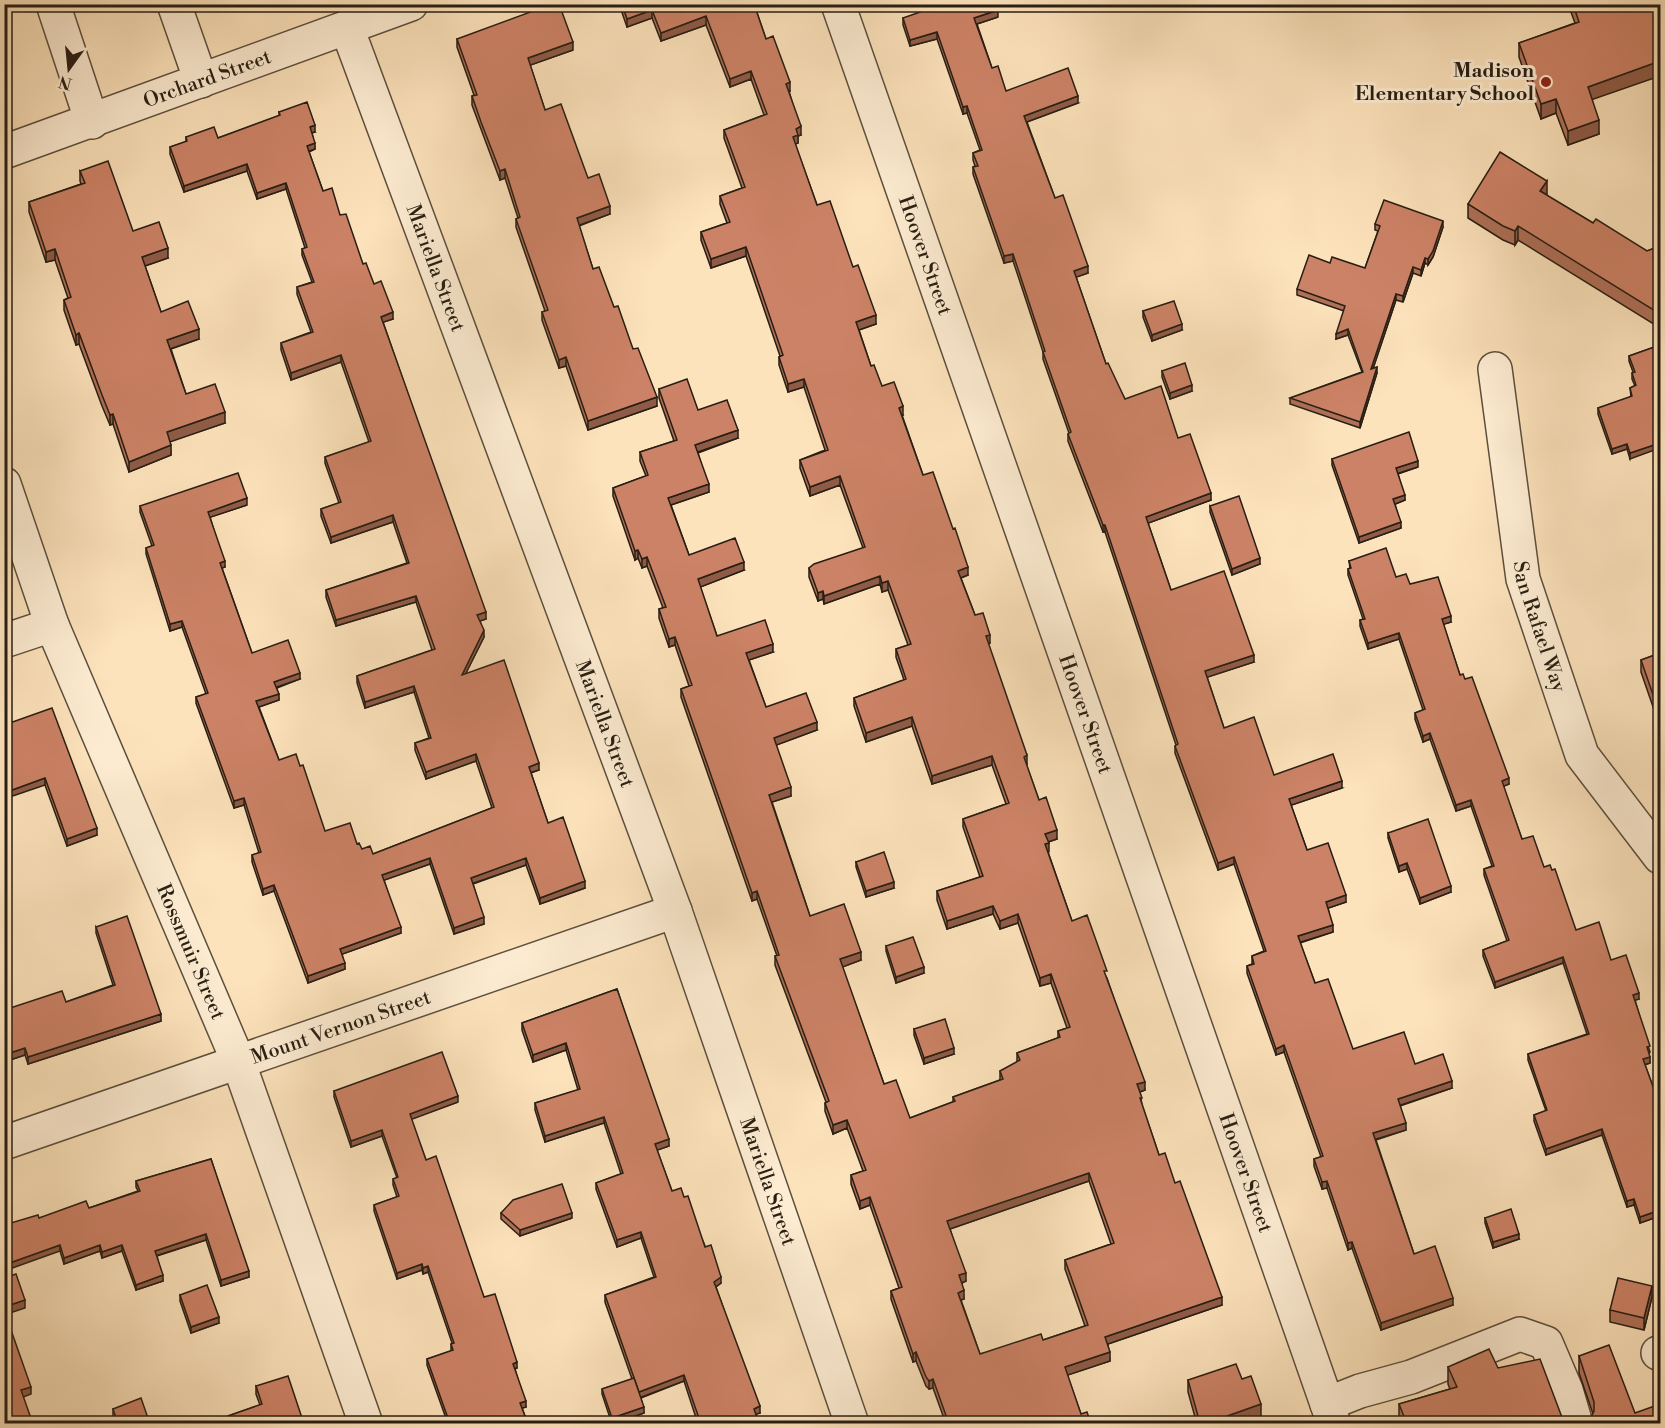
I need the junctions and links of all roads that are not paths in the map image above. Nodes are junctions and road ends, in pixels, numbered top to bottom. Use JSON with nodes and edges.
{"nodes":[{"id":1,"x":53,"y":4,"type":"edge"},
{"id":2,"x":174,"y":4,"type":"edge"},
{"id":3,"x":411,"y":4,"type":"edge"},
{"id":4,"x":838,"y":4,"type":"edge"},
{"id":5,"x":347,"y":28,"type":"junction"},
{"id":6,"x":201,"y":81,"type":"junction"},
{"id":7,"x":92,"y":122,"type":"junction"},
{"id":8,"x":4,"y":152,"type":"edge"},
{"id":9,"x":1495,"y":369,"type":"dead end"},
{"id":10,"x":4,"y":484,"type":"edge"},
{"id":11,"x":52,"y":625,"type":"junction"},
{"id":12,"x":4,"y":641,"type":"edge"},
{"id":13,"x":1660,"y":857,"type":"edge"},
{"id":14,"x":675,"y":911,"type":"junction"},
{"id":15,"x":238,"y":1061,"type":"junction"},
{"id":16,"x":4,"y":1143,"type":"edge"},
{"id":17,"x":1330,"y":1414,"type":"edge"},
{"id":18,"x":366,"y":1424,"type":"edge"},
{"id":19,"x":852,"y":1424,"type":"edge"},
{"id":20,"x":1576,"y":1424,"type":"edge"}],
"edges":[{"from":1,"to":7,"type":"street"},
{"from":2,"to":6,"type":"street"},
{"from":3,"to":5,"type":"street","name":"Orchard Street"},
{"from":4,"to":17,"type":"street","name":"Hoover Street"},
{"from":5,"to":6,"type":"street","name":"Orchard Street"},
{"from":5,"to":14,"type":"street","name":"Mariella Street"},
{"from":6,"to":7,"type":"street","name":"Orchard Street"},
{"from":7,"to":8,"type":"street","name":"Orchard Street"},
{"from":9,"to":13,"type":"street","name":"San Rafael Way"},
{"from":10,"to":11,"type":"street","name":"Rossmuir Street"},
{"from":11,"to":12,"type":"street"},
{"from":11,"to":15,"type":"street","name":"Rossmuir Street"},
{"from":14,"to":15,"type":"street","name":"Mount Vernon Street"},
{"from":14,"to":19,"type":"street","name":"Mariella Street"},
{"from":15,"to":16,"type":"street","name":"Mount Vernon Street"},
{"from":15,"to":18,"type":"street","name":"Rossmuir Street"},
{"from":17,"to":20,"type":"street"}]}
